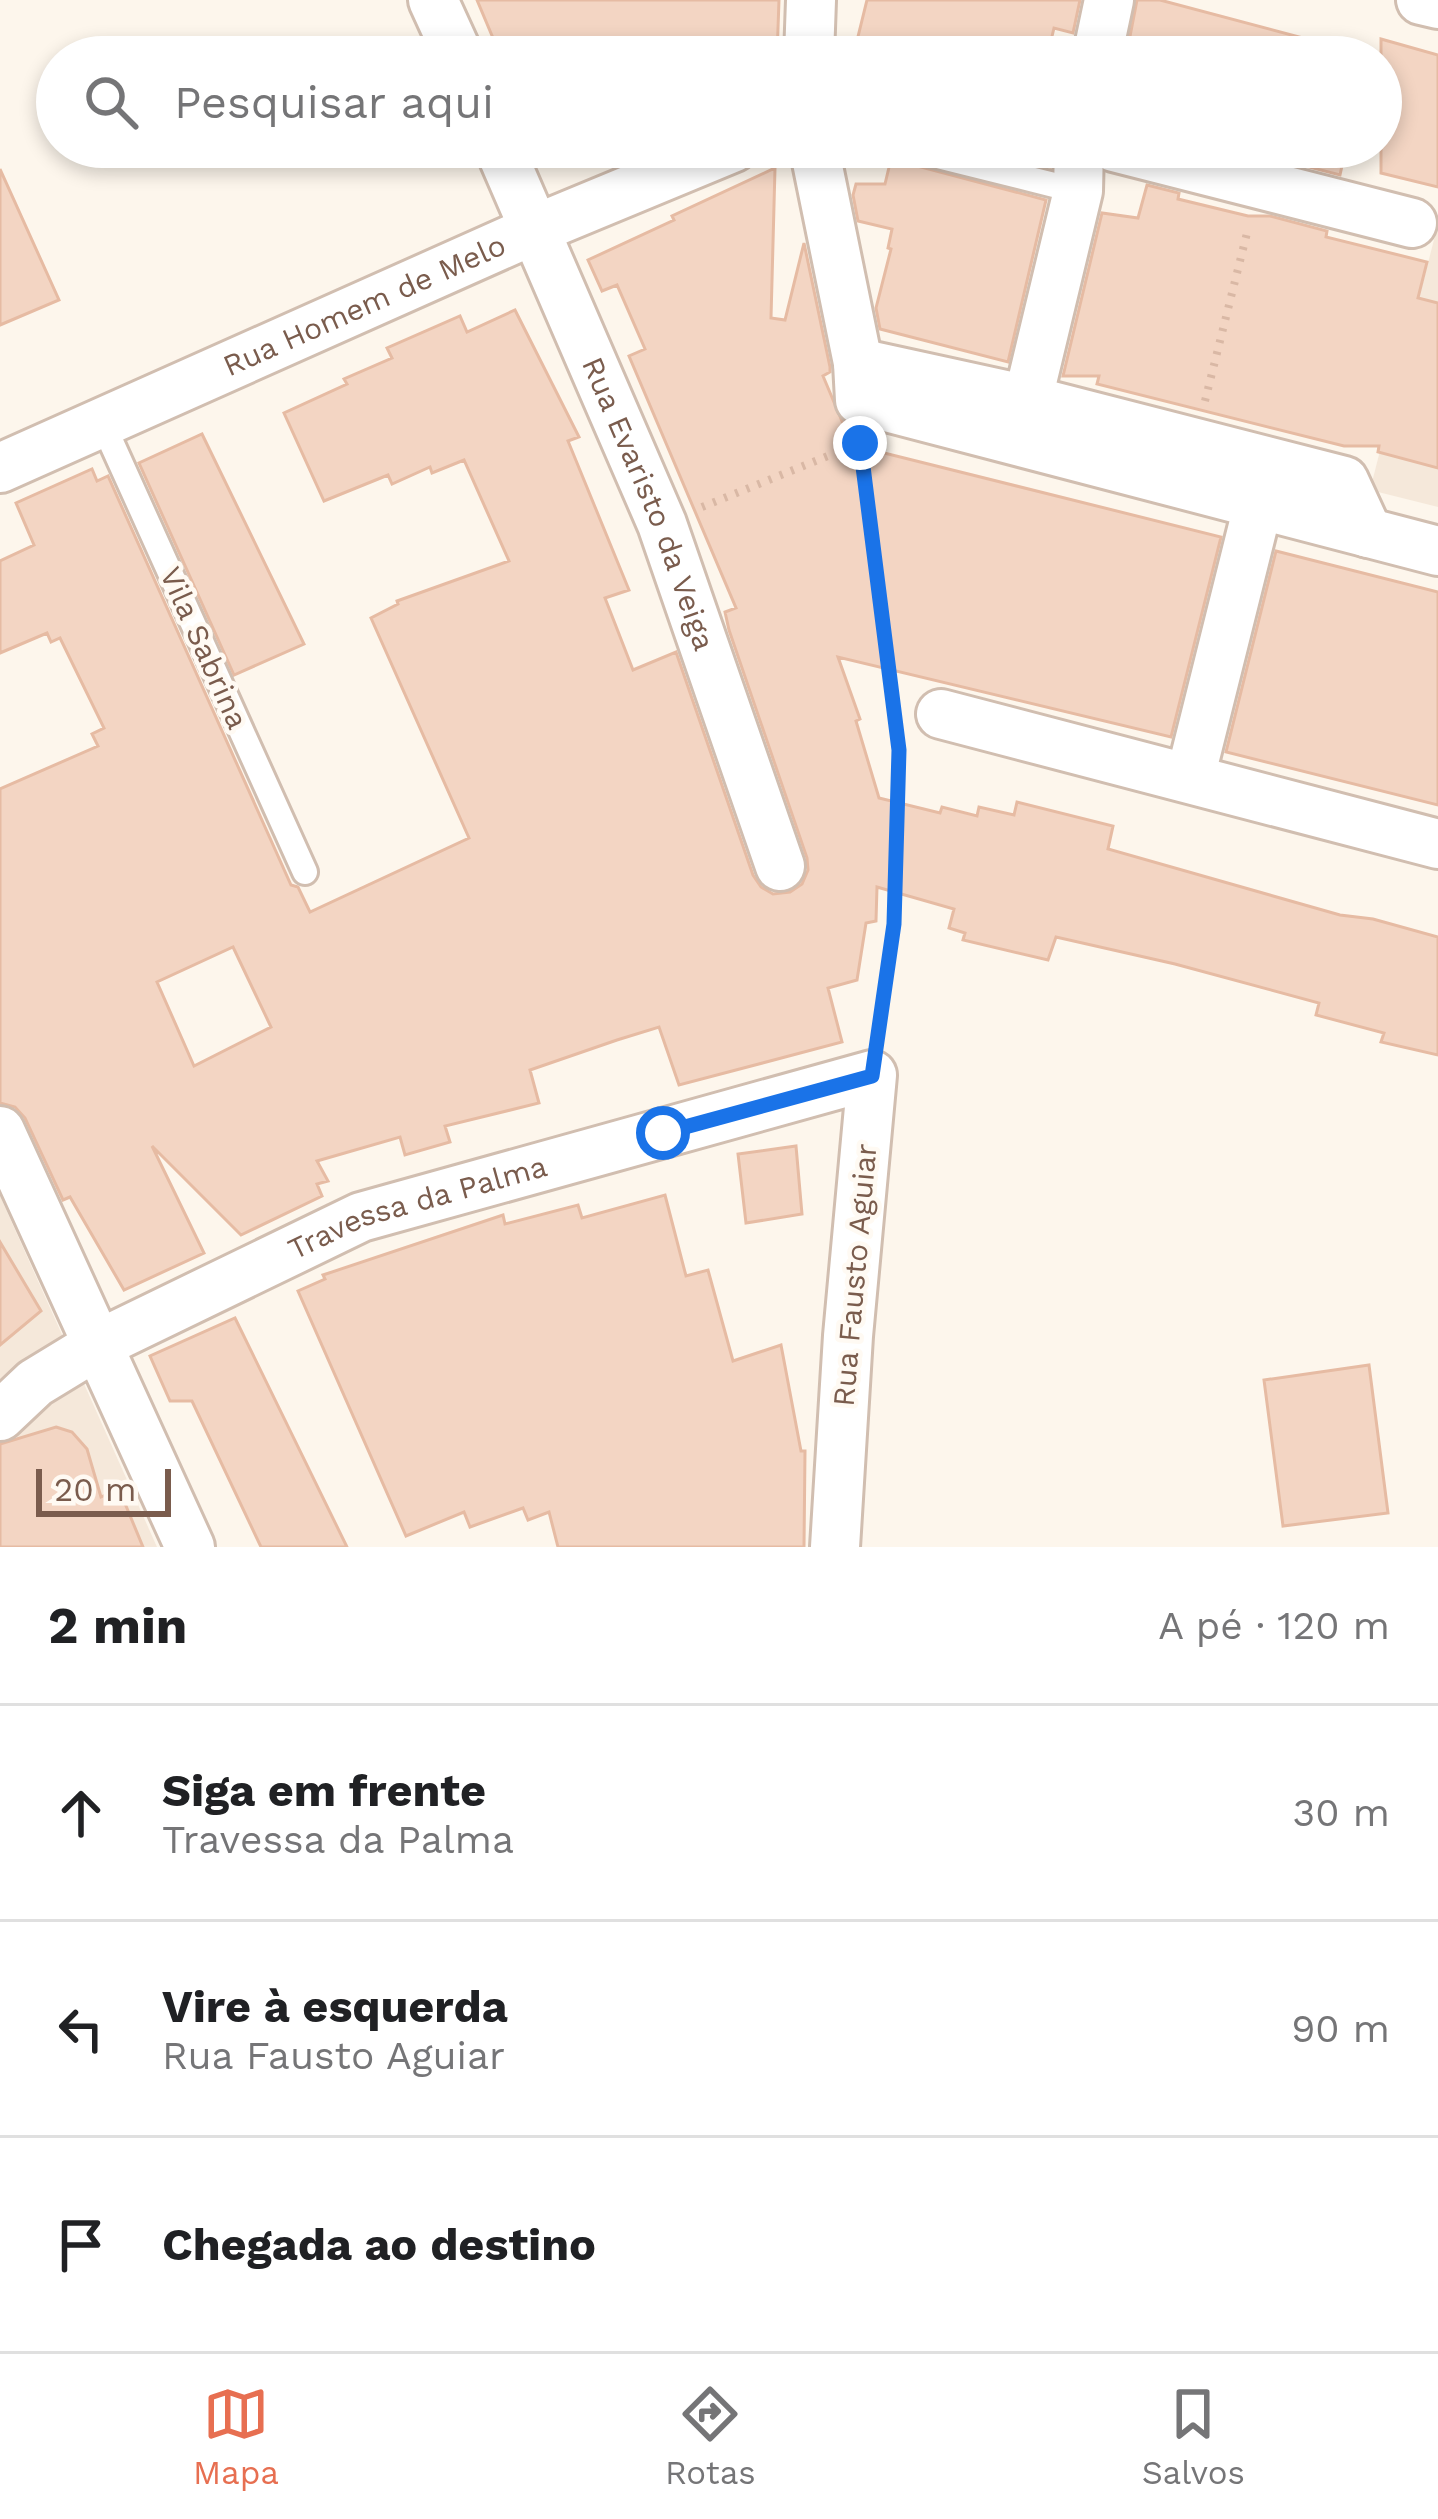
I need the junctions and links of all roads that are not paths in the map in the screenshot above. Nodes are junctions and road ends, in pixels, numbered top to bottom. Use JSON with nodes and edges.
{"nodes":[{"id":1,"x":433,"y":0,"type":"edge"},
{"id":2,"x":811,"y":0,"type":"edge"},
{"id":3,"x":1109,"y":0,"type":"edge"},
{"id":4,"x":1421,"y":0,"type":"edge"},
{"id":5,"x":1438,"y":4,"type":"edge"},
{"id":6,"x":449,"y":36,"type":"edge"},
{"id":7,"x":810,"y":36,"type":"edge"},
{"id":8,"x":1101,"y":36,"type":"edge"},
{"id":9,"x":508,"y":168,"type":"edge"},
{"id":10,"x":683,"y":168,"type":"edge"},
{"id":11,"x":818,"y":168,"type":"edge"},
{"id":12,"x":1197,"y":168,"type":"edge"},
{"id":13,"x":1079,"y":169,"type":"edge"},
{"id":14,"x":1412,"y":223,"type":"dead end"},
{"id":15,"x":536,"y":229,"type":"junction"},
{"id":16,"x":1023,"y":422,"type":"junction"},
{"id":17,"x":103,"y":424,"type":"junction"},
{"id":18,"x":0,"y":468,"type":"edge"},
{"id":19,"x":1258,"y":506,"type":"junction"},
{"id":20,"x":1368,"y":533,"type":"junction"},
{"id":21,"x":1438,"y":550,"type":"edge"},
{"id":22,"x":941,"y":714,"type":"dead end"},
{"id":23,"x":1190,"y":778,"type":"junction"},
{"id":24,"x":1438,"y":844,"type":"edge"},
{"id":25,"x":781,"y":866,"type":"dead end"},
{"id":26,"x":305,"y":872,"type":"dead end"},
{"id":27,"x":872,"y":1076,"type":"joint"},
{"id":28,"x":0,"y":1131,"type":"edge"},
{"id":29,"x":99,"y":1344,"type":"junction"},
{"id":30,"x":0,"y":1416,"type":"edge"},
{"id":31,"x":190,"y":1547,"type":"edge"},
{"id":32,"x":835,"y":1547,"type":"edge"}],
"edges":[{"from":1,"to":6,"type":"street"},
{"from":2,"to":7,"type":"street"},
{"from":3,"to":8,"type":"street"},
{"from":4,"to":5,"type":"street"},
{"from":9,"to":15,"type":"street","name":"Rua Evaristo da Veiga"},
{"from":10,"to":15,"type":"street","name":"Rua Homem de Melo"},
{"from":11,"to":16,"type":"street"},
{"from":12,"to":14,"type":"street"},
{"from":13,"to":16,"type":"street"},
{"from":15,"to":17,"type":"street","name":"Rua Homem de Melo"},
{"from":15,"to":25,"type":"street","name":"Rua Evaristo da Veiga"},
{"from":16,"to":19,"type":"street"},
{"from":16,"to":20,"type":"street"},
{"from":17,"to":18,"type":"street","name":"Rua Homem de Melo"},
{"from":17,"to":26,"type":"lane","name":"Vila Sabrina"},
{"from":19,"to":20,"type":"street"},
{"from":19,"to":23,"type":"street"},
{"from":20,"to":21,"type":"street"},
{"from":22,"to":23,"type":"street"},
{"from":23,"to":24,"type":"street"},
{"from":27,"to":29,"type":"street","name":"Travessa da Palma"},
{"from":27,"to":32,"type":"street","name":"Rua Fausto Aguiar"},
{"from":28,"to":29,"type":"street"},
{"from":29,"to":30,"type":"street","name":"Travessa da Palma"},
{"from":29,"to":31,"type":"street"}]}
